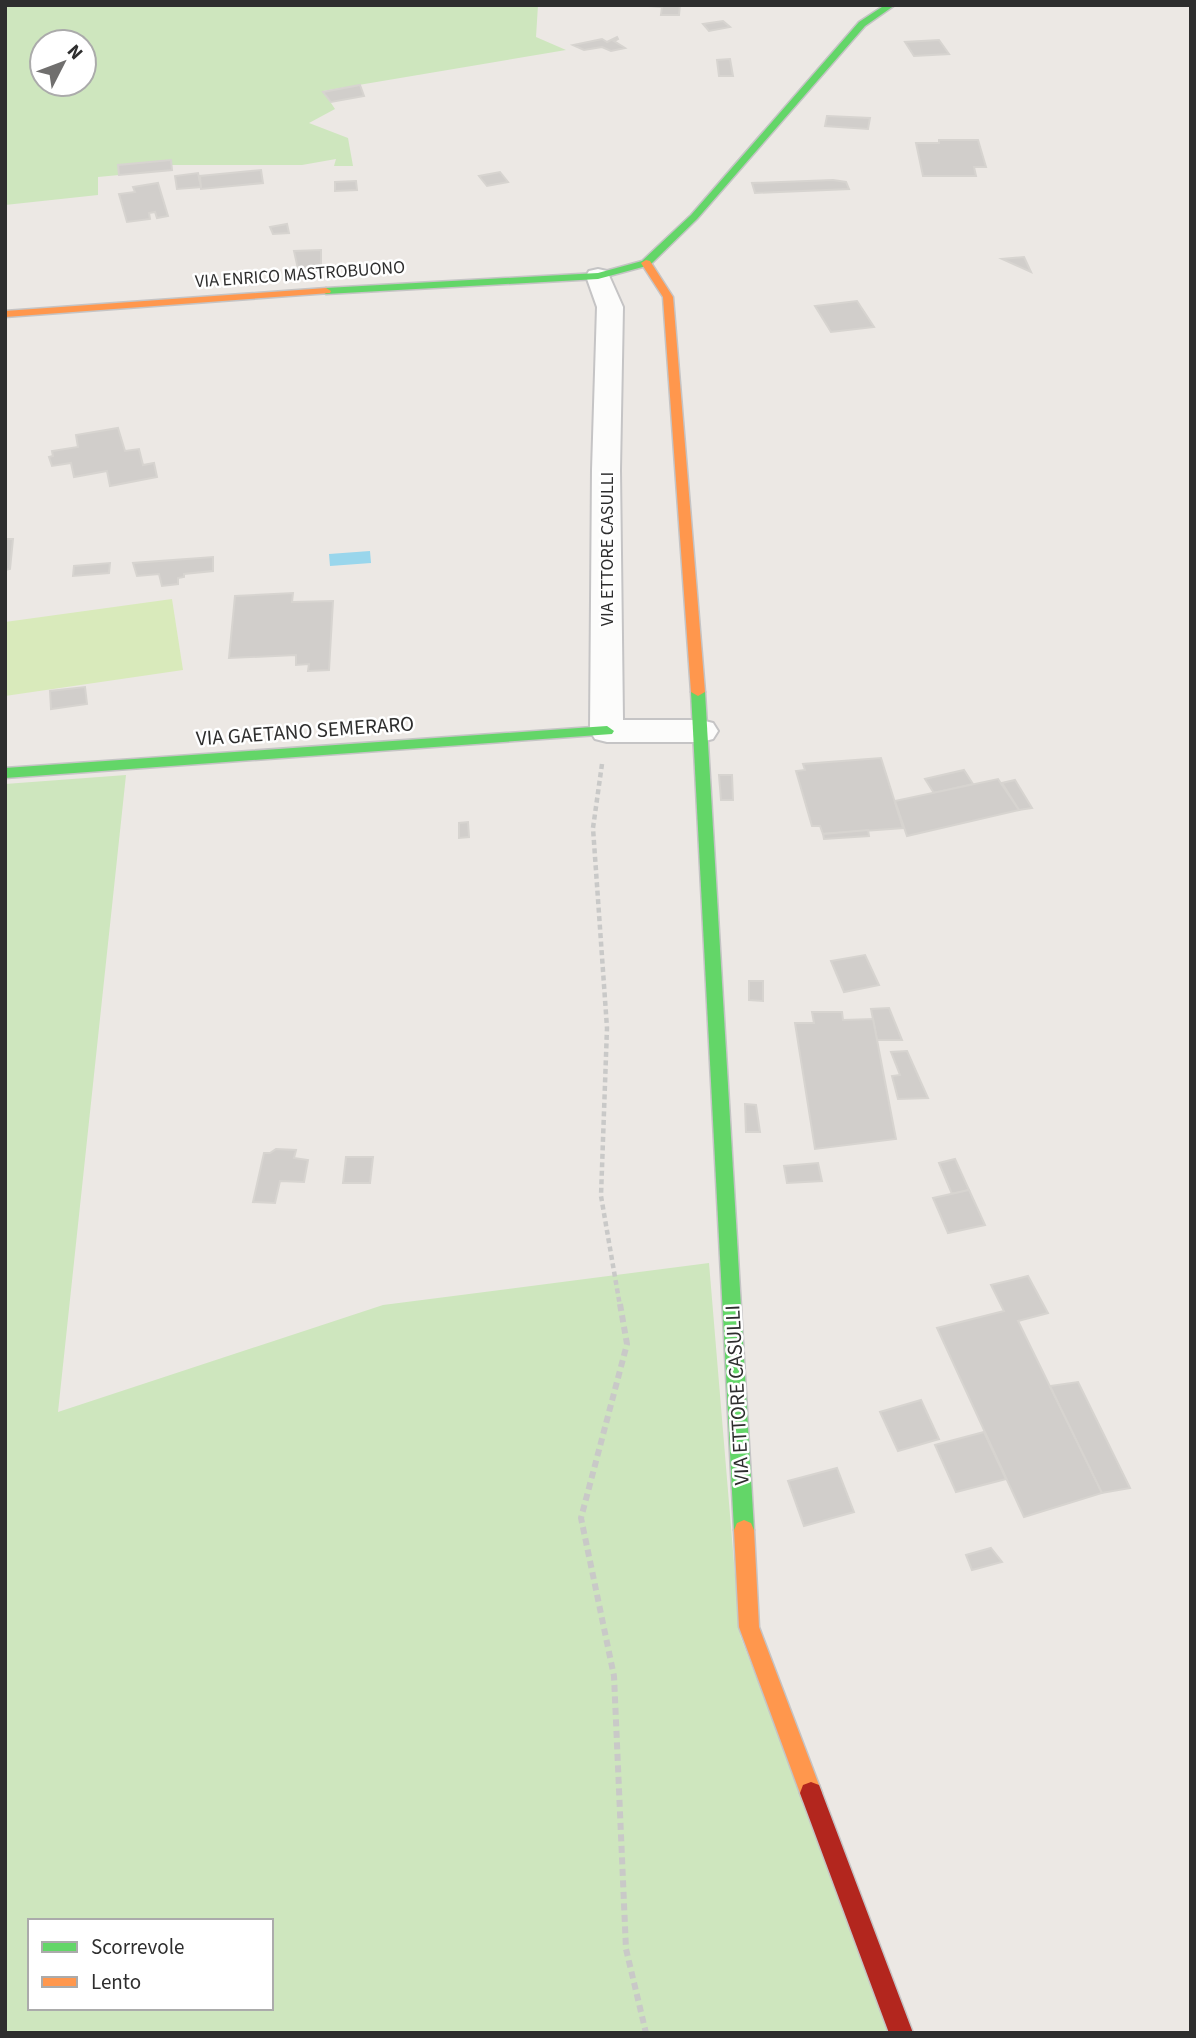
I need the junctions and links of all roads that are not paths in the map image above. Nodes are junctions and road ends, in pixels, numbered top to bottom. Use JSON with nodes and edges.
{"nodes":[{"id":1,"x":891,"y":5,"type":"edge"},
{"id":2,"x":646,"y":263,"type":"junction"},
{"id":3,"x":598,"y":276,"type":"junction"},
{"id":4,"x":5,"y":314,"type":"edge"},
{"id":5,"x":607,"y":731,"type":"junction"},
{"id":6,"x":701,"y":731,"type":"junction"},
{"id":7,"x":5,"y":773,"type":"edge"},
{"id":8,"x":901,"y":2033,"type":"edge"}],
"edges":[{"from":1,"to":2,"type":"street"},
{"from":2,"to":3,"type":"street","name":"VIA ENRICO MASTROBUONO"},
{"from":2,"to":6,"type":"street","name":"VIA ETTORE CASULLI"},
{"from":3,"to":4,"type":"street","name":"VIA ENRICO MASTROBUONO"},
{"from":3,"to":5,"type":"street","name":"VIA ETTORE CASULLI"},
{"from":5,"to":6,"type":"street"},
{"from":5,"to":7,"type":"street","name":"VIA GAETANO SEMERARO"},
{"from":6,"to":8,"type":"street","name":"VIA ETTORE CASULLI"}]}
